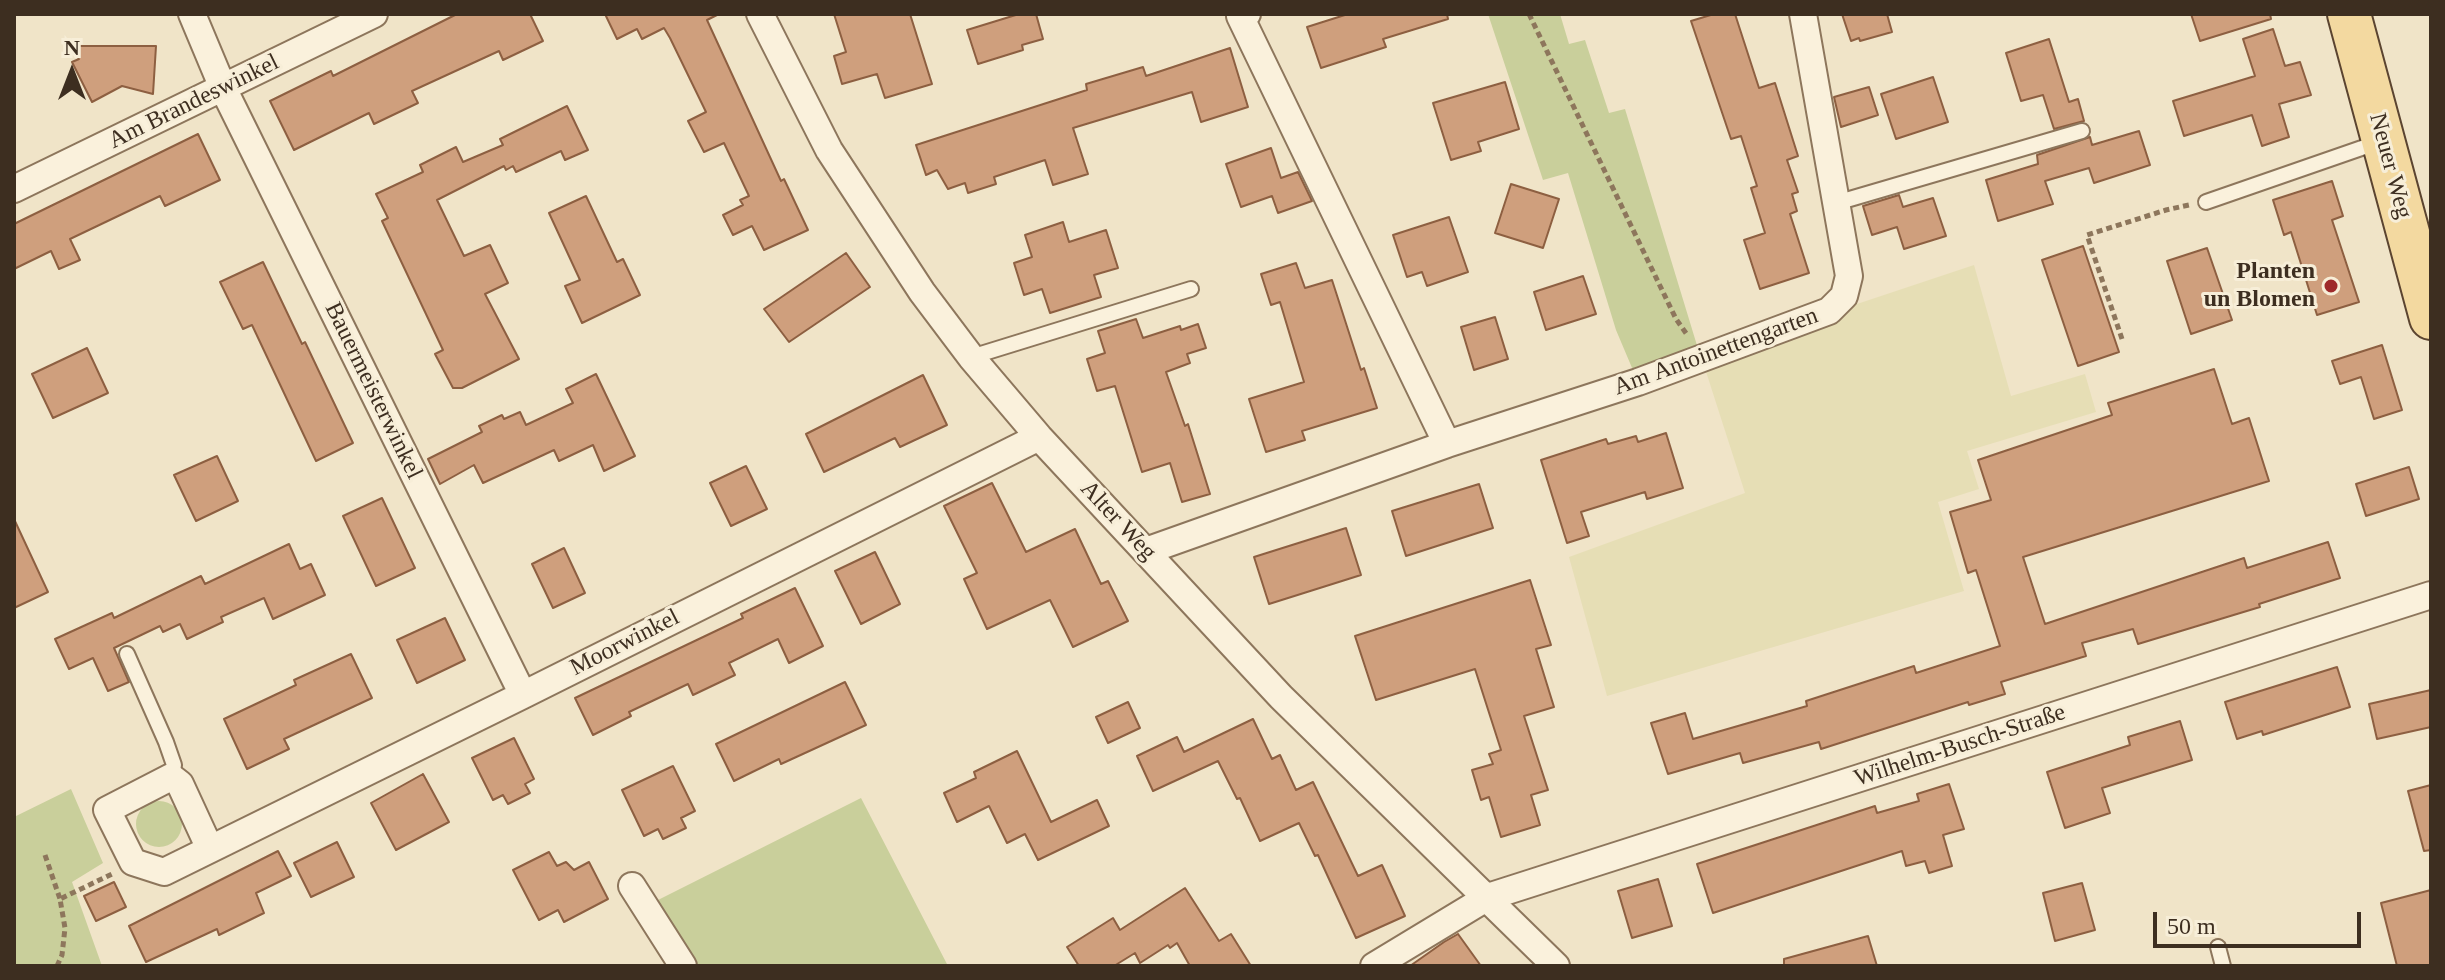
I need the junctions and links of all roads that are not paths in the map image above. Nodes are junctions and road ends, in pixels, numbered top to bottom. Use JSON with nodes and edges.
{"nodes":[{"id":1,"x":192,"y":14,"type":"edge"},
{"id":2,"x":374,"y":14,"type":"edge"},
{"id":3,"x":760,"y":14,"type":"edge"},
{"id":4,"x":1247,"y":14,"type":"edge"},
{"id":5,"x":1803,"y":14,"type":"edge"},
{"id":6,"x":2349,"y":14,"type":"edge"},
{"id":7,"x":223,"y":88,"type":"junction"},
{"id":8,"x":2082,"y":131,"type":"dead end"},
{"id":9,"x":2383,"y":141,"type":"junction"},
{"id":10,"x":14,"y":189,"type":"edge"},
{"id":11,"x":2206,"y":202,"type":"road end"},
{"id":12,"x":1836,"y":203,"type":"junction"},
{"id":13,"x":1191,"y":289,"type":"dead end"},
{"id":14,"x":2431,"y":318,"type":"edge"},
{"id":15,"x":971,"y":357,"type":"junction"},
{"id":16,"x":1039,"y":437,"type":"junction"},
{"id":17,"x":1447,"y":444,"type":"junction"},
{"id":18,"x":1146,"y":551,"type":"junction"},
{"id":19,"x":2431,"y":595,"type":"edge"},
{"id":20,"x":127,"y":654,"type":"dead end"},
{"id":21,"x":523,"y":695,"type":"junction"},
{"id":22,"x":171,"y":777,"type":"junction"},
{"id":23,"x":210,"y":849,"type":"junction"},
{"id":24,"x":632,"y":886,"type":"dead end"},
{"id":25,"x":1488,"y":897,"type":"junction"},
{"id":26,"x":2218,"y":947,"type":"dead end"},
{"id":27,"x":683,"y":966,"type":"edge"},
{"id":28,"x":1374,"y":966,"type":"edge"},
{"id":29,"x":1556,"y":966,"type":"edge"},
{"id":30,"x":2223,"y":966,"type":"edge"}],
"edges":[{"from":1,"to":7,"type":"street","name":"Bauermeisterwinkel"},
{"from":2,"to":7,"type":"street","name":"Am Brandeswinkel"},
{"from":3,"to":15,"type":"street","name":"Alter Weg"},
{"from":4,"to":17,"type":"street"},
{"from":5,"to":12,"type":"street","name":"Am Antoinettengarten"},
{"from":6,"to":9,"type":"main road","name":"Neuer Weg"},
{"from":7,"to":10,"type":"street","name":"Am Brandeswinkel"},
{"from":7,"to":21,"type":"street","name":"Bauermeisterwinkel"},
{"from":8,"to":12,"type":"lane"},
{"from":9,"to":11,"type":"lane"},
{"from":9,"to":14,"type":"main road","name":"Neuer Weg"},
{"from":12,"to":17,"type":"street","name":"Am Antoinettengarten"},
{"from":13,"to":15,"type":"lane"},
{"from":15,"to":16,"type":"street","name":"Alter Weg"},
{"from":16,"to":18,"type":"street","name":"Alter Weg"},
{"from":16,"to":21,"type":"street","name":"Moorwinkel"},
{"from":17,"to":18,"type":"street","name":"Am Antoinettengarten"},
{"from":18,"to":25,"type":"street","name":"Alter Weg"},
{"from":19,"to":25,"type":"street","name":"Wilhelm-Busch-Straße"},
{"from":20,"to":22,"type":"lane"},
{"from":21,"to":23,"type":"street","name":"Moorwinkel"},
{"from":22,"to":23,"type":"street"},
{"from":22,"to":23,"type":"street","name":"Moorwinkel"},
{"from":24,"to":27,"type":"street"},
{"from":25,"to":28,"type":"street","name":"Wilhelm-Busch-Straße"},
{"from":25,"to":29,"type":"street","name":"Alter Weg"},
{"from":26,"to":30,"type":"lane"}]}
